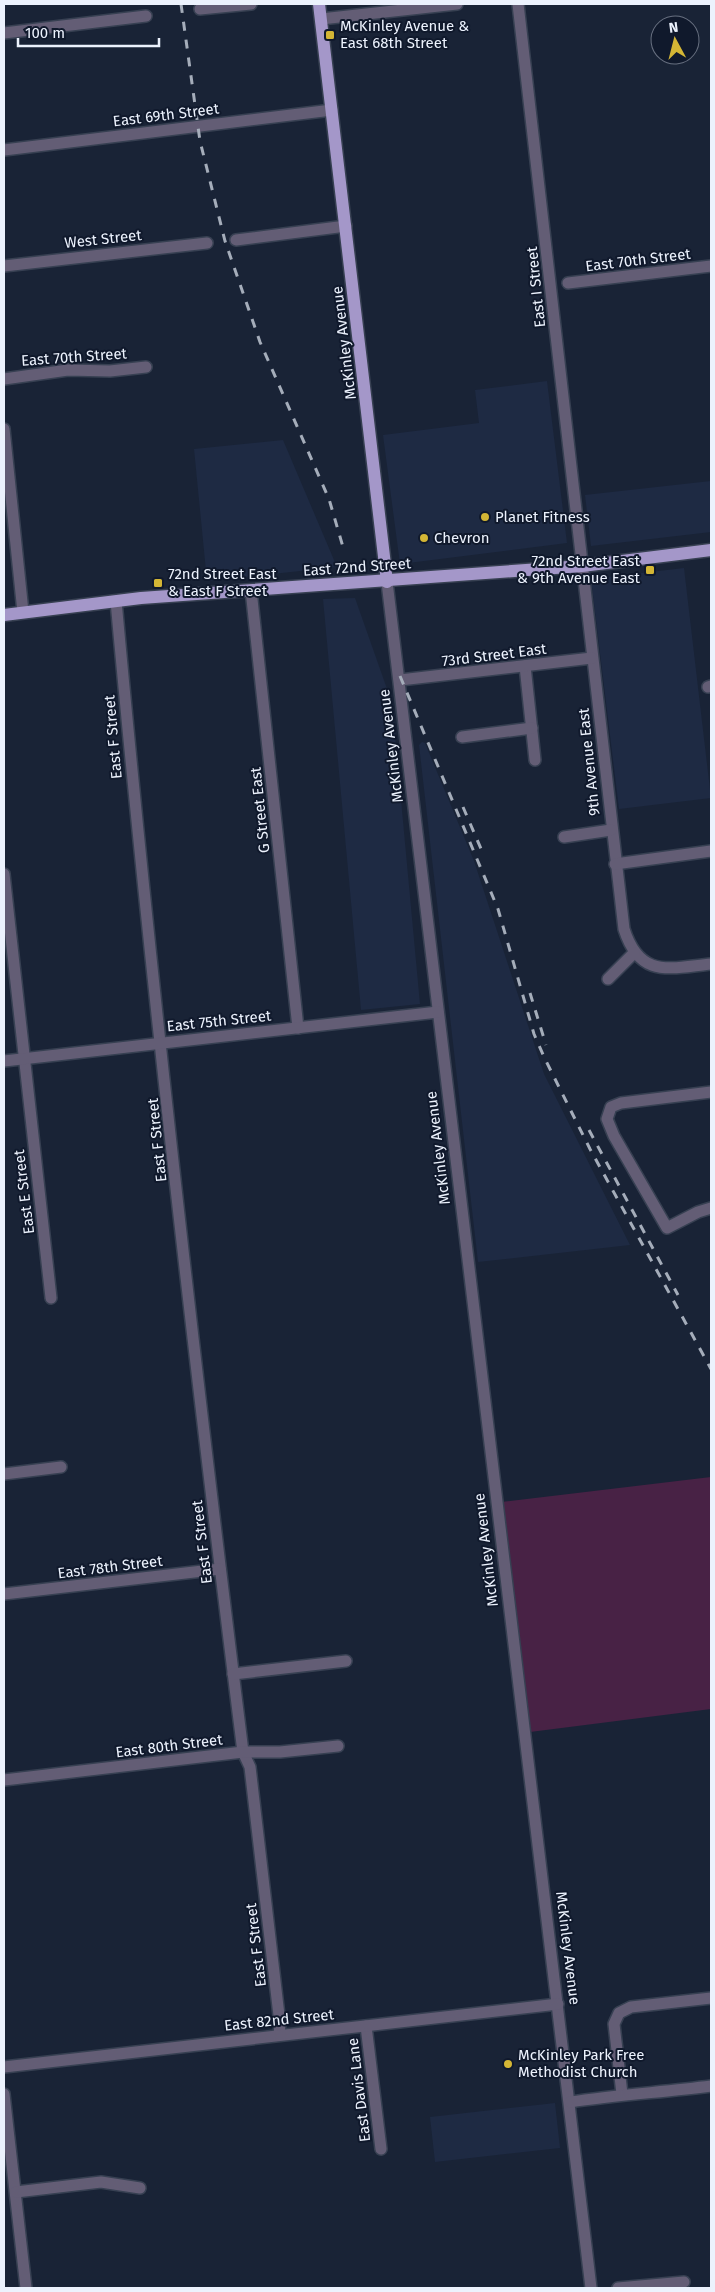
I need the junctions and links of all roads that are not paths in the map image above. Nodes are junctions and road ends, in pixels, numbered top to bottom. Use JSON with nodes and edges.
{"nodes":[{"id":1,"x":251,"y":4,"type":"edge"},
{"id":2,"x":319,"y":4,"type":"edge"},
{"id":3,"x":457,"y":4,"type":"edge"},
{"id":4,"x":518,"y":4,"type":"edge"},
{"id":5,"x":200,"y":9,"type":"dead end"},
{"id":6,"x":146,"y":16,"type":"dead end"},
{"id":7,"x":321,"y":19,"type":"junction"},
{"id":8,"x":4,"y":32,"type":"edge"},
{"id":9,"x":332,"y":110,"type":"junction"},
{"id":10,"x":4,"y":150,"type":"edge"},
{"id":11,"x":346,"y":226,"type":"junction"},
{"id":12,"x":236,"y":240,"type":"dead end"},
{"id":13,"x":207,"y":243,"type":"dead end"},
{"id":14,"x":4,"y":266,"type":"edge"},
{"id":15,"x":711,"y":266,"type":"edge"},
{"id":16,"x":568,"y":283,"type":"dead end"},
{"id":17,"x":146,"y":367,"type":"dead end"},
{"id":18,"x":4,"y":379,"type":"edge"},
{"id":19,"x":4,"y":428,"type":"edge"},
{"id":20,"x":711,"y":550,"type":"edge"},
{"id":21,"x":582,"y":566,"type":"junction"},
{"id":22,"x":387,"y":582,"type":"junction"},
{"id":23,"x":250,"y":590,"type":"junction"},
{"id":24,"x":116,"y":601,"type":"junction"},
{"id":25,"x":23,"y":612,"type":"junction"},
{"id":26,"x":4,"y":614,"type":"edge"},
{"id":27,"x":592,"y":658,"type":"junction"},
{"id":28,"x":525,"y":666,"type":"junction"},
{"id":29,"x":400,"y":680,"type":"junction"},
{"id":30,"x":532,"y":728,"type":"junction"},
{"id":31,"x":462,"y":737,"type":"dead end"},
{"id":32,"x":535,"y":760,"type":"dead end"},
{"id":33,"x":612,"y":830,"type":"junction"},
{"id":34,"x":564,"y":837,"type":"dead end"},
{"id":35,"x":711,"y":851,"type":"edge"},
{"id":36,"x":615,"y":864,"type":"junction"},
{"id":37,"x":4,"y":874,"type":"edge"},
{"id":38,"x":634,"y":953,"type":"junction"},
{"id":39,"x":711,"y":964,"type":"edge"},
{"id":40,"x":608,"y":979,"type":"dead end"},
{"id":41,"x":438,"y":1012,"type":"junction"},
{"id":42,"x":298,"y":1028,"type":"junction"},
{"id":43,"x":161,"y":1043,"type":"junction"},
{"id":44,"x":24,"y":1058,"type":"junction"},
{"id":45,"x":4,"y":1061,"type":"edge"},
{"id":46,"x":711,"y":1092,"type":"edge"},
{"id":47,"x":711,"y":1208,"type":"edge"},
{"id":48,"x":51,"y":1298,"type":"dead end"},
{"id":49,"x":61,"y":1467,"type":"dead end"},
{"id":50,"x":4,"y":1474,"type":"edge"},
{"id":51,"x":220,"y":1569,"type":"junction"},
{"id":52,"x":4,"y":1594,"type":"edge"},
{"id":53,"x":346,"y":1661,"type":"dead end"},
{"id":54,"x":233,"y":1674,"type":"junction"},
{"id":55,"x":338,"y":1746,"type":"dead end"},
{"id":56,"x":243,"y":1752,"type":"junction"},
{"id":57,"x":4,"y":1780,"type":"edge"},
{"id":58,"x":711,"y":1998,"type":"edge"},
{"id":59,"x":558,"y":2004,"type":"junction"},
{"id":60,"x":366,"y":2026,"type":"junction"},
{"id":61,"x":278,"y":2035,"type":"junction"},
{"id":62,"x":4,"y":2067,"type":"edge"},
{"id":63,"x":711,"y":2086,"type":"edge"},
{"id":64,"x":4,"y":2094,"type":"edge"},
{"id":65,"x":622,"y":2094,"type":"junction"},
{"id":66,"x":570,"y":2102,"type":"junction"},
{"id":67,"x":381,"y":2149,"type":"dead end"},
{"id":68,"x":140,"y":2188,"type":"dead end"},
{"id":69,"x":16,"y":2192,"type":"junction"},
{"id":70,"x":684,"y":2282,"type":"dead end"},
{"id":71,"x":26,"y":2288,"type":"edge"},
{"id":72,"x":591,"y":2288,"type":"edge"},
{"id":73,"x":618,"y":2288,"type":"edge"}],
"edges":[{"from":1,"to":5,"type":"street"},
{"from":2,"to":7,"type":"main road","name":"McKinley Avenue"},
{"from":3,"to":7,"type":"street"},
{"from":4,"to":21,"type":"street","name":"East I Street"},
{"from":6,"to":8,"type":"street"},
{"from":7,"to":9,"type":"main road","name":"McKinley Avenue"},
{"from":9,"to":10,"type":"street","name":"East 69th Street"},
{"from":9,"to":11,"type":"main road","name":"McKinley Avenue"},
{"from":11,"to":12,"type":"street"},
{"from":11,"to":22,"type":"main road","name":"McKinley Avenue"},
{"from":13,"to":14,"type":"street","name":"West Street"},
{"from":15,"to":16,"type":"street","name":"East 70th Street"},
{"from":17,"to":18,"type":"street","name":"East 70th Street"},
{"from":19,"to":25,"type":"street"},
{"from":20,"to":21,"type":"main road","name":"East 72nd Street"},
{"from":21,"to":22,"type":"main road","name":"East 72nd Street"},
{"from":21,"to":27,"type":"street","name":"9th Avenue East"},
{"from":22,"to":23,"type":"main road","name":"East 72nd Street"},
{"from":22,"to":29,"type":"street","name":"McKinley Avenue"},
{"from":23,"to":24,"type":"main road","name":"East 72nd Street"},
{"from":23,"to":42,"type":"street","name":"G Street East"},
{"from":24,"to":25,"type":"main road","name":"East 72nd Street"},
{"from":24,"to":43,"type":"street","name":"East F Street"},
{"from":25,"to":26,"type":"main road","name":"East 72nd Street"},
{"from":27,"to":28,"type":"street","name":"73rd Street East"},
{"from":27,"to":33,"type":"street","name":"9th Avenue East"},
{"from":28,"to":29,"type":"street","name":"73rd Street East"},
{"from":28,"to":30,"type":"street"},
{"from":29,"to":41,"type":"street","name":"McKinley Avenue"},
{"from":30,"to":31,"type":"street"},
{"from":30,"to":32,"type":"street"},
{"from":33,"to":34,"type":"street"},
{"from":33,"to":36,"type":"street","name":"9th Avenue East"},
{"from":35,"to":36,"type":"street"},
{"from":36,"to":38,"type":"street","name":"9th Avenue East"},
{"from":37,"to":44,"type":"street","name":"East E Street"},
{"from":38,"to":39,"type":"street"},
{"from":38,"to":40,"type":"street"},
{"from":41,"to":42,"type":"street","name":"East 75th Street"},
{"from":41,"to":59,"type":"street","name":"McKinley Avenue"},
{"from":42,"to":43,"type":"street","name":"East 75th Street"},
{"from":43,"to":44,"type":"street","name":"East 75th Street"},
{"from":43,"to":51,"type":"street","name":"East F Street"},
{"from":44,"to":45,"type":"street","name":"East 75th Street"},
{"from":44,"to":48,"type":"street","name":"East E Street"},
{"from":46,"to":47,"type":"street"},
{"from":49,"to":50,"type":"street"},
{"from":51,"to":52,"type":"street","name":"East 78th Street"},
{"from":51,"to":54,"type":"street","name":"East F Street"},
{"from":53,"to":54,"type":"street"},
{"from":54,"to":56,"type":"street","name":"East F Street"},
{"from":55,"to":56,"type":"street","name":"East 80th Street"},
{"from":56,"to":57,"type":"street","name":"East 80th Street"},
{"from":56,"to":61,"type":"street","name":"East F Street"},
{"from":58,"to":65,"type":"street"},
{"from":59,"to":60,"type":"street","name":"East 82nd Street"},
{"from":59,"to":66,"type":"street","name":"McKinley Avenue"},
{"from":60,"to":61,"type":"street","name":"East 82nd Street"},
{"from":60,"to":67,"type":"street","name":"East Davis Lane"},
{"from":61,"to":62,"type":"street","name":"East 82nd Street"},
{"from":63,"to":65,"type":"street"},
{"from":64,"to":69,"type":"street"},
{"from":65,"to":66,"type":"street"},
{"from":66,"to":72,"type":"street","name":"McKinley Avenue"},
{"from":68,"to":69,"type":"street"},
{"from":69,"to":71,"type":"street"},
{"from":70,"to":73,"type":"street"}]}
